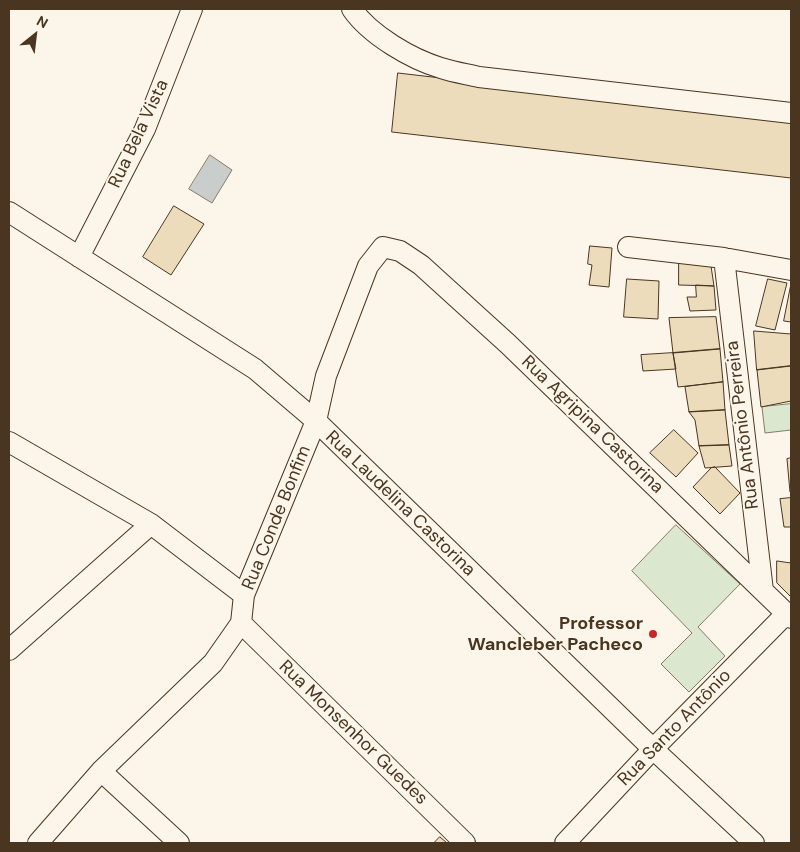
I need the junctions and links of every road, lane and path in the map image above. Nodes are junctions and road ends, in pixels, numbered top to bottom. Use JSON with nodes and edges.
{"nodes":[{"id":1,"x":192,"y":9,"type":"edge"},
{"id":2,"x":352,"y":9,"type":"edge"},
{"id":3,"x":791,"y":113,"type":"edge"},
{"id":4,"x":9,"y":212,"type":"edge"},
{"id":5,"x":383,"y":247,"type":"joint"},
{"id":6,"x":628,"y":247,"type":"dead end"},
{"id":7,"x":79,"y":257,"type":"junction"},
{"id":8,"x":724,"y":258,"type":"junction"},
{"id":9,"x":791,"y":270,"type":"edge"},
{"id":10,"x":316,"y":421,"type":"junction"},
{"id":11,"x":9,"y":442,"type":"edge"},
{"id":12,"x":151,"y":524,"type":"junction"},
{"id":13,"x":763,"y":591,"type":"junction"},
{"id":14,"x":244,"y":595,"type":"junction"},
{"id":15,"x":789,"y":616,"type":"edge"},
{"id":16,"x":241,"y":623,"type":"junction"},
{"id":17,"x":9,"y":650,"type":"edge"},
{"id":18,"x":653,"y":749,"type":"junction"},
{"id":19,"x":101,"y":771,"type":"junction"},
{"id":20,"x":38,"y":843,"type":"edge"},
{"id":21,"x":179,"y":843,"type":"edge"},
{"id":22,"x":465,"y":843,"type":"edge"},
{"id":23,"x":565,"y":843,"type":"edge"},
{"id":24,"x":754,"y":843,"type":"edge"}],
"edges":[{"from":1,"to":7,"type":"street","name":"Rua Bela Vista"},
{"from":2,"to":3,"type":"street"},
{"from":4,"to":7,"type":"street","name":"Rua Laudelina Castorina"},
{"from":5,"to":10,"type":"street","name":"Rua Conde Bonfim"},
{"from":5,"to":13,"type":"street","name":"Rua Agripina Castorina"},
{"from":6,"to":8,"type":"street"},
{"from":7,"to":10,"type":"street","name":"Rua Laudelina Castorina"},
{"from":8,"to":9,"type":"street"},
{"from":8,"to":13,"type":"street","name":"Rua Antônio Perreira"},
{"from":10,"to":14,"type":"street","name":"Rua Conde Bonfim"},
{"from":10,"to":18,"type":"street","name":"Rua Laudelina Castorina"},
{"from":11,"to":12,"type":"street"},
{"from":12,"to":14,"type":"street"},
{"from":12,"to":17,"type":"street"},
{"from":13,"to":15,"type":"street","name":"Rua Agripina Castorina"},
{"from":14,"to":16,"type":"street","name":"Rua Conde Bonfim"},
{"from":15,"to":18,"type":"street","name":"Rua Santo Antônio"},
{"from":16,"to":19,"type":"street","name":"Rua Conde Bonfim"},
{"from":16,"to":22,"type":"street","name":"Rua Monsenhor Guedes"},
{"from":18,"to":23,"type":"street","name":"Rua Santo Antônio"},
{"from":18,"to":24,"type":"street","name":"Rua Laudelina Castorina"},
{"from":19,"to":20,"type":"street","name":"Rua Conde Bonfim"},
{"from":19,"to":21,"type":"street"}]}
